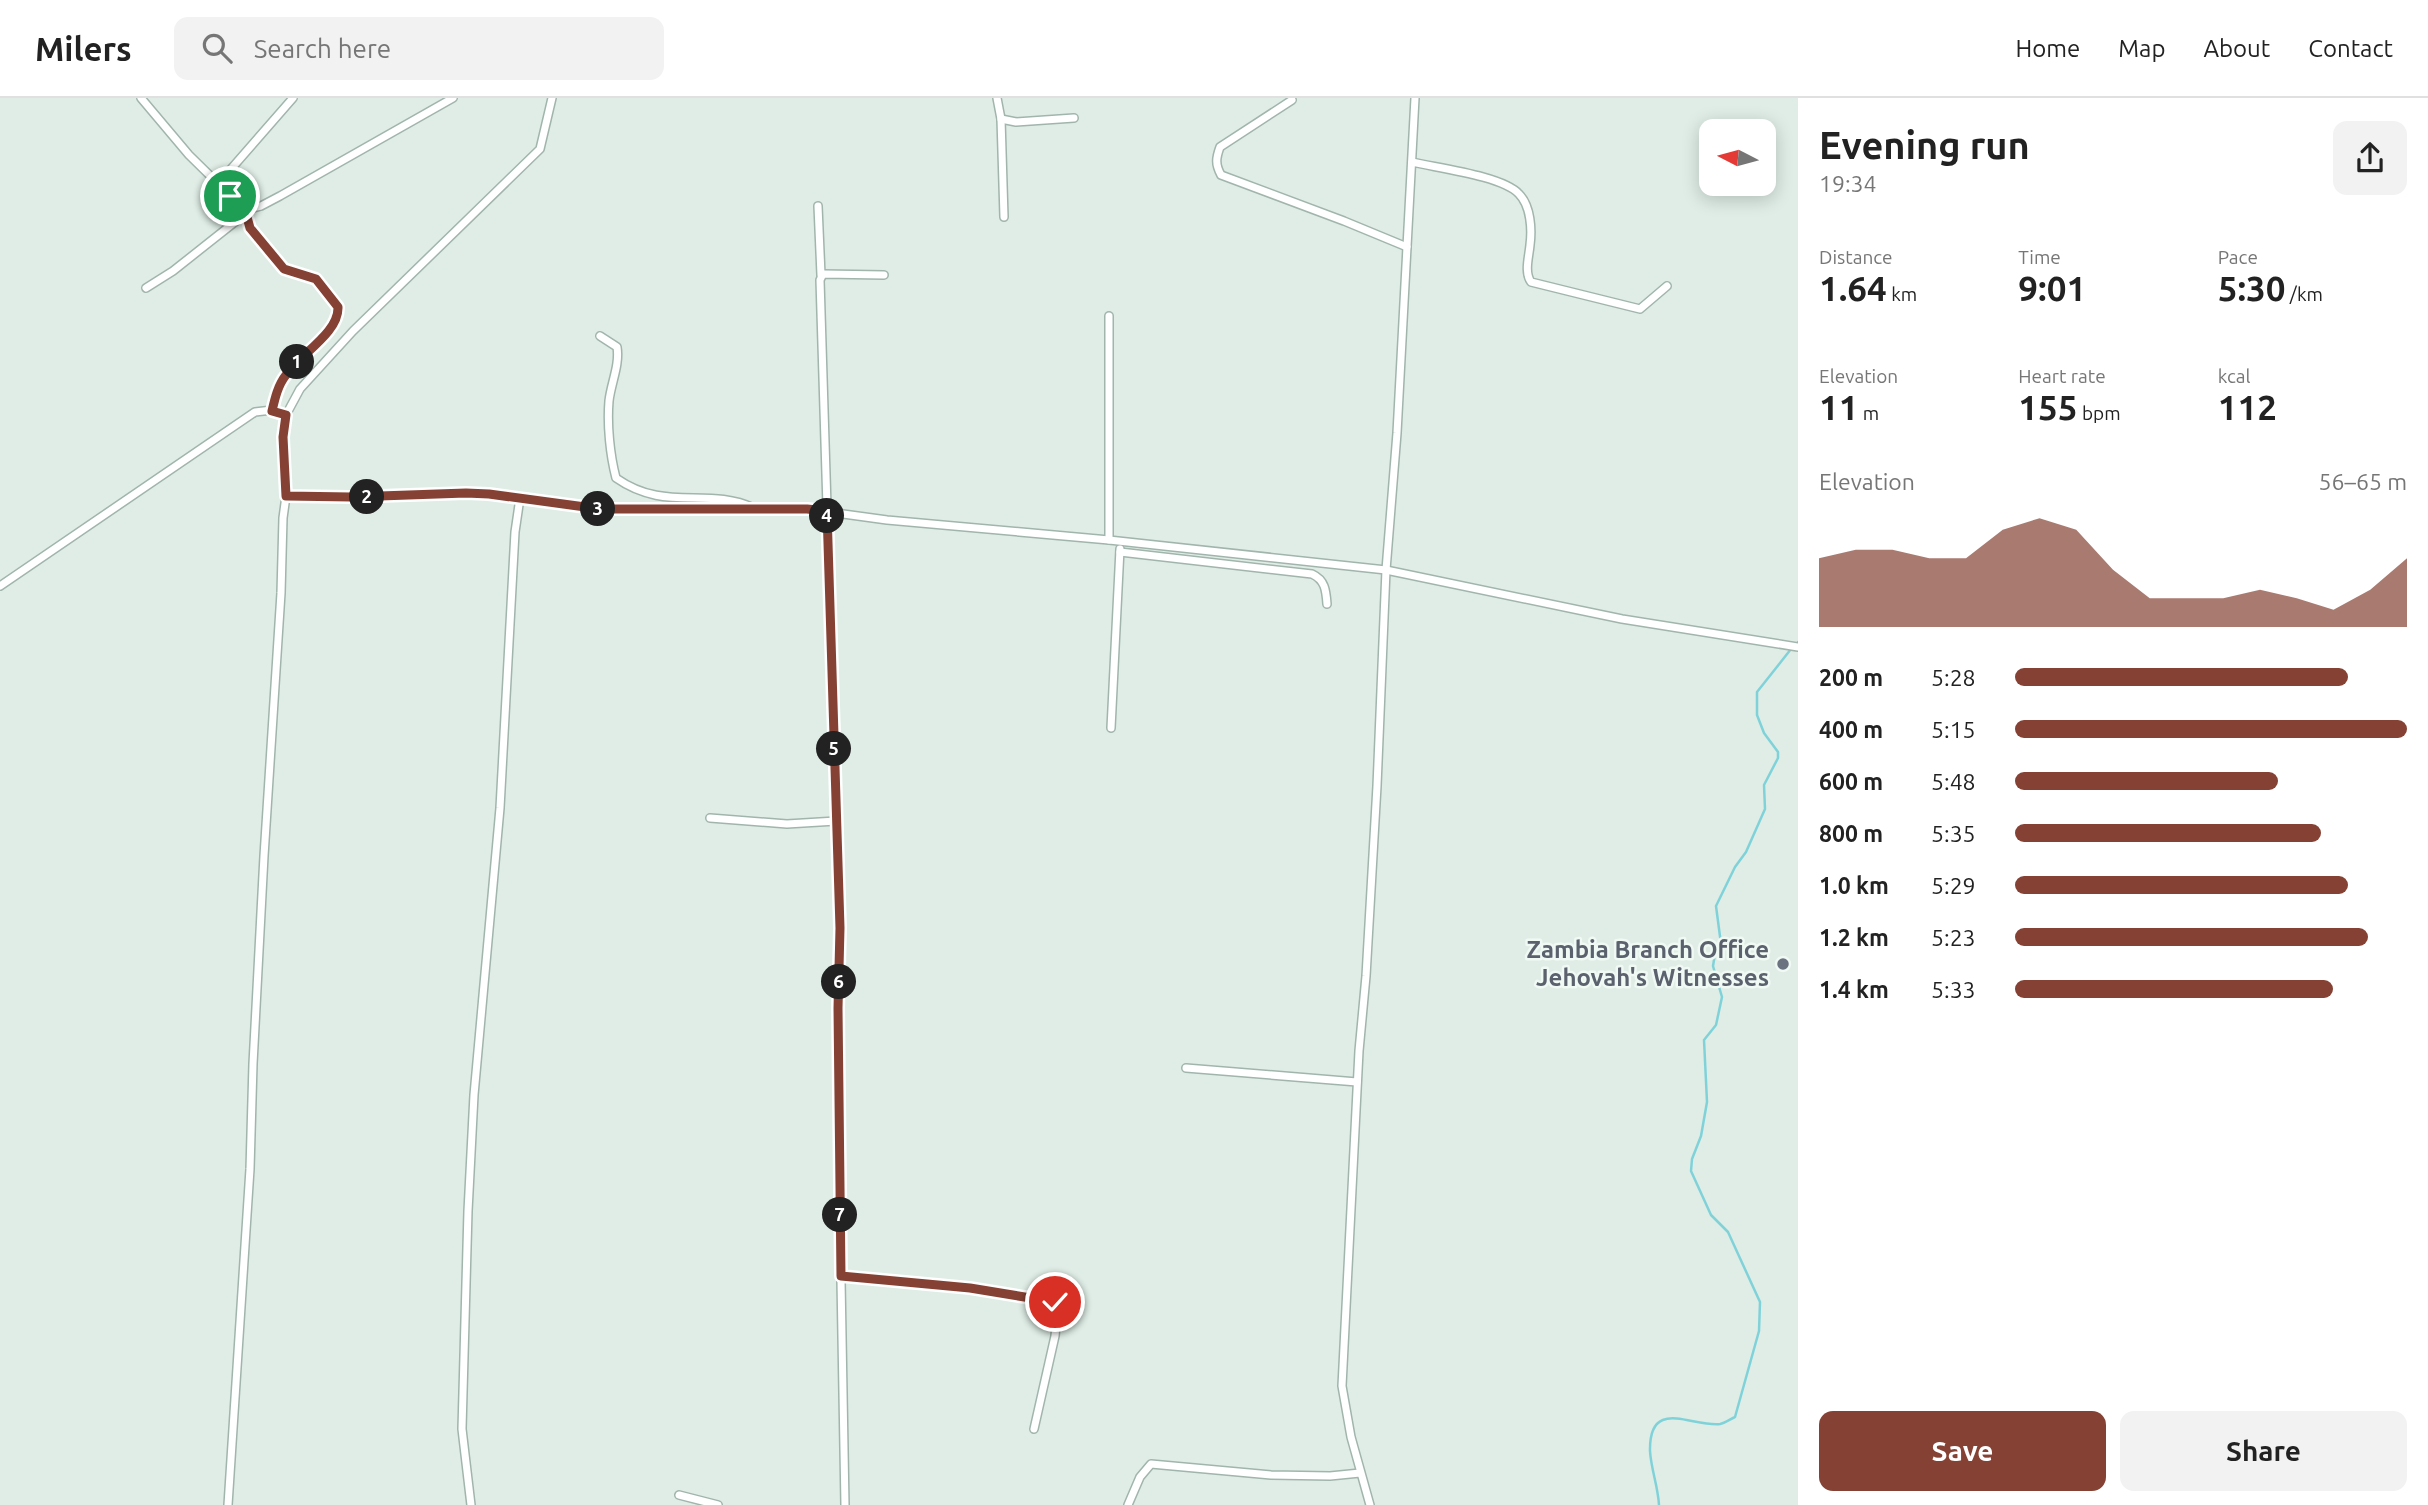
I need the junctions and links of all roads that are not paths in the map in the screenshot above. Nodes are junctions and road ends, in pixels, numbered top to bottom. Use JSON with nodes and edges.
{"nodes":[{"id":1,"x":141,"y":98,"type":"edge"},
{"id":2,"x":293,"y":98,"type":"edge"},
{"id":3,"x":453,"y":98,"type":"edge"},
{"id":4,"x":552,"y":98,"type":"edge"},
{"id":5,"x":997,"y":98,"type":"edge"},
{"id":6,"x":1415,"y":98,"type":"edge"},
{"id":7,"x":1292,"y":100,"type":"dead end"},
{"id":8,"x":1074,"y":118,"type":"dead end"},
{"id":9,"x":1001,"y":119,"type":"junction"},
{"id":10,"x":1412,"y":162,"type":"junction"},
{"id":11,"x":217,"y":185,"type":"junction"},
{"id":12,"x":818,"y":206,"type":"dead end"},
{"id":13,"x":245,"y":212,"type":"junction"},
{"id":14,"x":1004,"y":217,"type":"dead end"},
{"id":15,"x":1407,"y":247,"type":"junction"},
{"id":16,"x":821,"y":275,"type":"junction"},
{"id":17,"x":884,"y":275,"type":"dead end"},
{"id":18,"x":1668,"y":286,"type":"dead end"},
{"id":19,"x":146,"y":288,"type":"dead end"},
{"id":20,"x":1109,"y":316,"type":"dead end"},
{"id":21,"x":600,"y":336,"type":"dead end"},
{"id":22,"x":272,"y":411,"type":"junction"},
{"id":23,"x":286,"y":415,"type":"junction"},
{"id":24,"x":286,"y":496,"type":"junction"},
{"id":25,"x":520,"y":498,"type":"junction"},
{"id":26,"x":757,"y":510,"type":"junction"},
{"id":27,"x":827,"y":511,"type":"junction"},
{"id":28,"x":1109,"y":540,"type":"junction"},
{"id":29,"x":1120,"y":541,"type":"junction"},
{"id":30,"x":1120,"y":552,"type":"junction"},
{"id":31,"x":1386,"y":569,"type":"junction"},
{"id":32,"x":0,"y":586,"type":"edge"},
{"id":33,"x":1327,"y":604,"type":"dead end"},
{"id":34,"x":1798,"y":647,"type":"edge"},
{"id":35,"x":1111,"y":728,"type":"dead end"},
{"id":36,"x":710,"y":818,"type":"dead end"},
{"id":37,"x":836,"y":821,"type":"junction"},
{"id":38,"x":1186,"y":1068,"type":"dead end"},
{"id":39,"x":1357,"y":1082,"type":"junction"},
{"id":40,"x":841,"y":1276,"type":"junction"},
{"id":41,"x":1034,"y":1429,"type":"dead end"},
{"id":42,"x":1360,"y":1473,"type":"junction"},
{"id":43,"x":679,"y":1495,"type":"dead end"},
{"id":44,"x":229,"y":1505,"type":"edge"},
{"id":45,"x":471,"y":1505,"type":"edge"},
{"id":46,"x":718,"y":1505,"type":"edge"},
{"id":47,"x":845,"y":1505,"type":"edge"},
{"id":48,"x":1128,"y":1505,"type":"edge"},
{"id":49,"x":1370,"y":1505,"type":"edge"}],
"edges":[{"from":1,"to":11,"type":"street"},
{"from":2,"to":11,"type":"street"},
{"from":3,"to":13,"type":"street"},
{"from":4,"to":23,"type":"street"},
{"from":5,"to":9,"type":"street"},
{"from":6,"to":10,"type":"street"},
{"from":7,"to":15,"type":"street"},
{"from":8,"to":9,"type":"street"},
{"from":9,"to":14,"type":"street"},
{"from":10,"to":15,"type":"street"},
{"from":10,"to":18,"type":"street"},
{"from":11,"to":13,"type":"street"},
{"from":12,"to":16,"type":"street"},
{"from":13,"to":19,"type":"street"},
{"from":13,"to":22,"type":"street"},
{"from":15,"to":31,"type":"street"},
{"from":16,"to":17,"type":"street"},
{"from":16,"to":27,"type":"street"},
{"from":20,"to":28,"type":"street"},
{"from":21,"to":26,"type":"street"},
{"from":22,"to":23,"type":"street"},
{"from":22,"to":32,"type":"street"},
{"from":23,"to":24,"type":"street"},
{"from":24,"to":25,"type":"street"},
{"from":24,"to":44,"type":"street"},
{"from":25,"to":26,"type":"street"},
{"from":25,"to":45,"type":"street"},
{"from":26,"to":27,"type":"street"},
{"from":27,"to":28,"type":"street"},
{"from":27,"to":37,"type":"street"},
{"from":28,"to":29,"type":"street"},
{"from":29,"to":30,"type":"street"},
{"from":29,"to":31,"type":"street"},
{"from":30,"to":33,"type":"street"},
{"from":30,"to":35,"type":"street"},
{"from":31,"to":34,"type":"street"},
{"from":31,"to":39,"type":"street"},
{"from":36,"to":37,"type":"street"},
{"from":37,"to":40,"type":"street"},
{"from":38,"to":39,"type":"street"},
{"from":39,"to":42,"type":"street"},
{"from":40,"to":41,"type":"street"},
{"from":40,"to":47,"type":"street"},
{"from":42,"to":48,"type":"street"},
{"from":42,"to":49,"type":"street"},
{"from":43,"to":46,"type":"street"}]}
